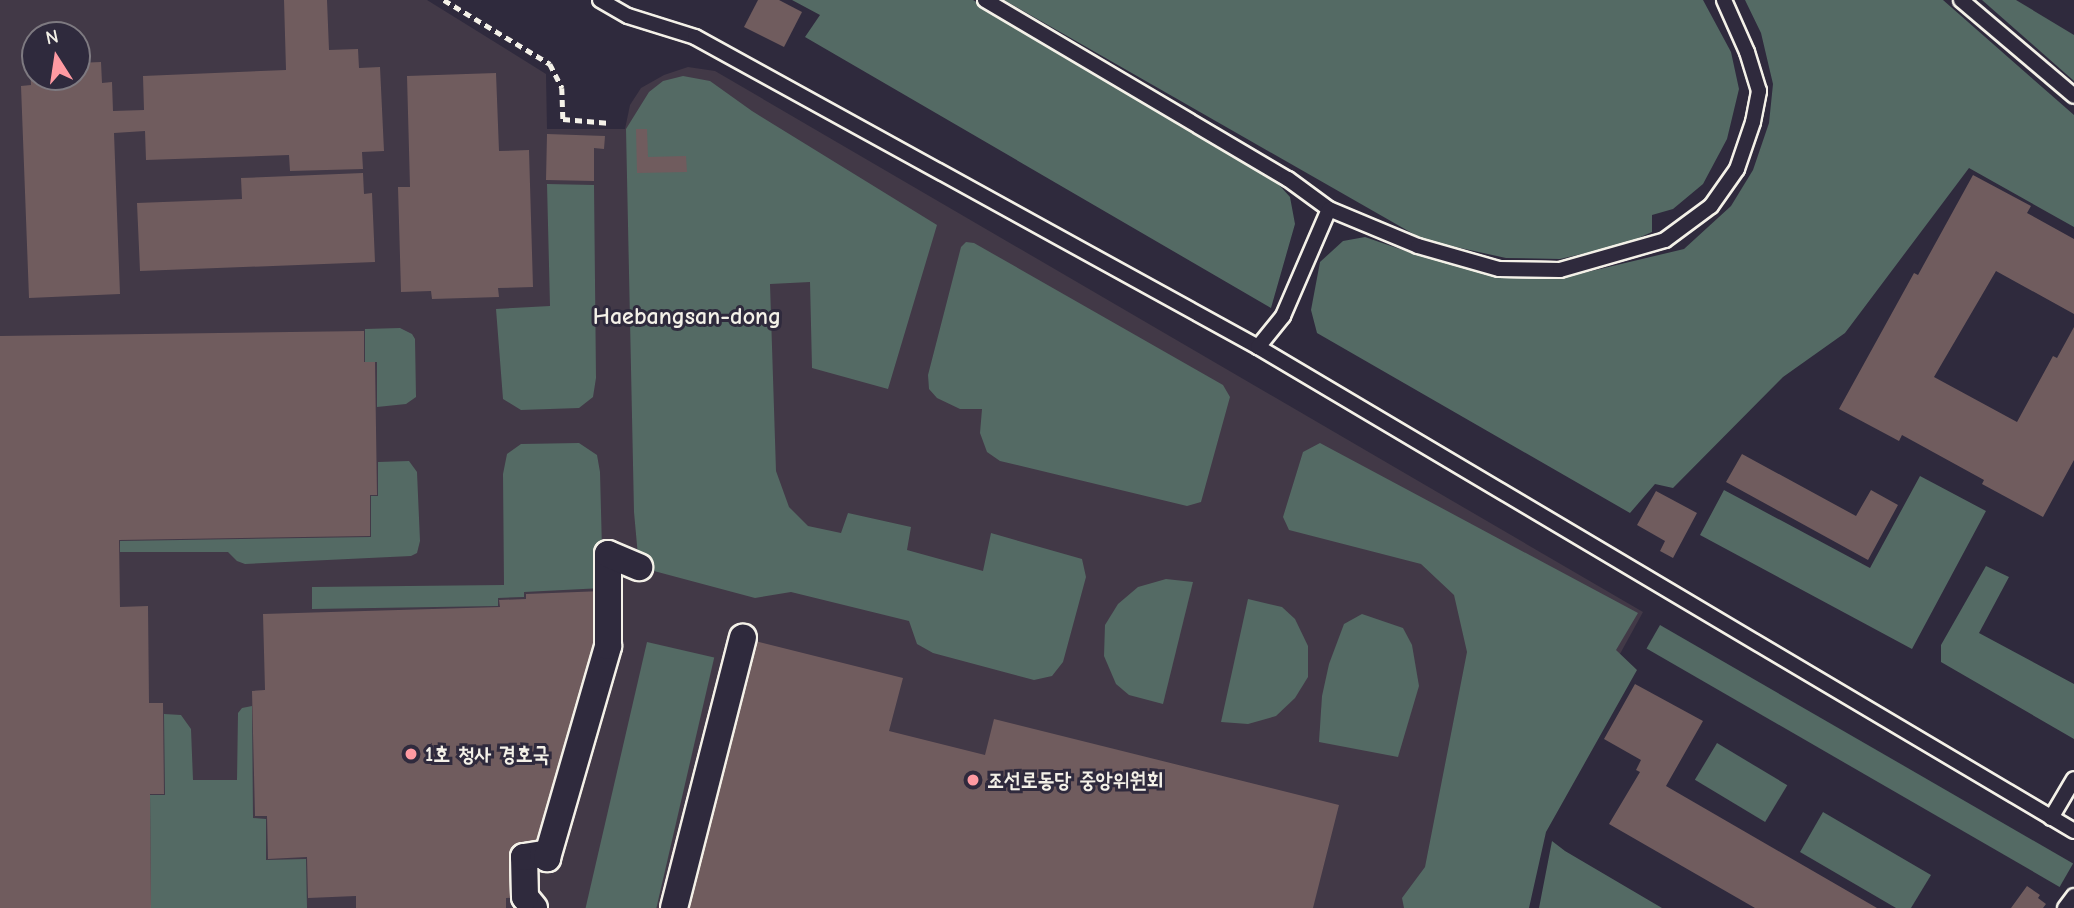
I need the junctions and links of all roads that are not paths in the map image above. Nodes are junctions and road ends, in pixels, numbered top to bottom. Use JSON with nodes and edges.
{"nodes":[{"id":1,"x":600,"y":0,"type":"edge"},
{"id":2,"x":985,"y":0,"type":"edge"},
{"id":3,"x":1724,"y":0,"type":"edge"},
{"id":4,"x":1961,"y":0,"type":"edge"},
{"id":5,"x":2074,"y":96,"type":"edge"},
{"id":6,"x":1329,"y":209,"type":"junction"},
{"id":7,"x":1258,"y":347,"type":"junction"},
{"id":8,"x":639,"y":567,"type":"dead end"},
{"id":9,"x":743,"y":638,"type":"dead end"},
{"id":10,"x":2074,"y":779,"type":"edge"},
{"id":11,"x":2051,"y":818,"type":"junction"},
{"id":12,"x":2074,"y":831,"type":"edge"},
{"id":13,"x":2074,"y":896,"type":"edge"},
{"id":14,"x":534,"y":908,"type":"edge"},
{"id":15,"x":674,"y":908,"type":"edge"},
{"id":16,"x":2064,"y":908,"type":"edge"}],
"edges":[{"from":1,"to":7,"type":"lane"},
{"from":2,"to":6,"type":"lane"},
{"from":3,"to":6,"type":"lane"},
{"from":4,"to":5,"type":"lane"},
{"from":6,"to":7,"type":"lane"},
{"from":7,"to":11,"type":"lane"},
{"from":8,"to":14,"type":"street"},
{"from":9,"to":15,"type":"street"},
{"from":10,"to":11,"type":"lane"},
{"from":11,"to":12,"type":"lane"},
{"from":13,"to":16,"type":"lane"}]}
